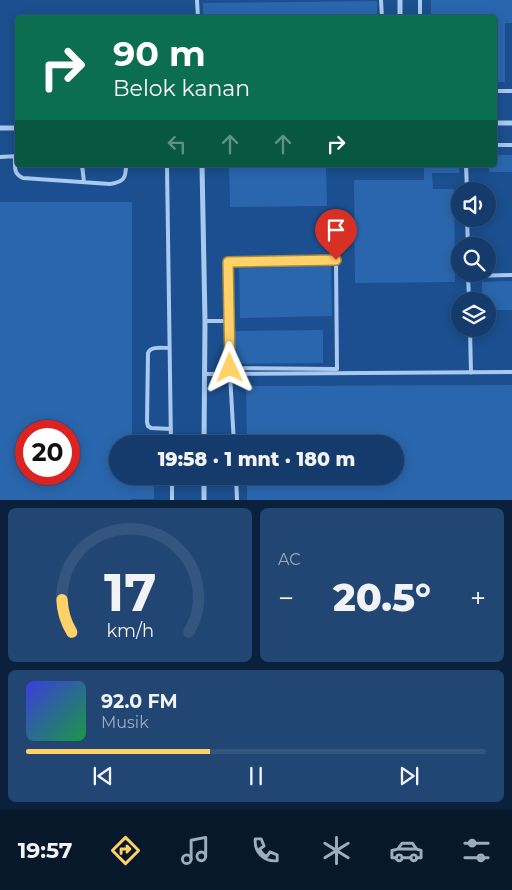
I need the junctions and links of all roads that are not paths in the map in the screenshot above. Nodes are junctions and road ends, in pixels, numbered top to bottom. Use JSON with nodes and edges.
{"nodes":[{"id":1,"x":197,"y":0,"type":"edge"},
{"id":2,"x":381,"y":0,"type":"edge"},
{"id":3,"x":400,"y":0,"type":"edge"},
{"id":4,"x":420,"y":0,"type":"edge"},
{"id":5,"x":198,"y":15,"type":"edge"},
{"id":6,"x":382,"y":15,"type":"edge"},
{"id":7,"x":400,"y":15,"type":"edge"},
{"id":8,"x":420,"y":15,"type":"edge"},
{"id":9,"x":497,"y":91,"type":"edge"},
{"id":10,"x":512,"y":91,"type":"edge"},
{"id":11,"x":497,"y":123,"type":"edge"},
{"id":12,"x":512,"y":123,"type":"edge"},
{"id":13,"x":0,"y":128,"type":"edge"},
{"id":14,"x":15,"y":128,"type":"edge"},
{"id":15,"x":497,"y":145,"type":"edge"},
{"id":16,"x":512,"y":145,"type":"edge"},
{"id":17,"x":15,"y":156,"type":"edge"},
{"id":18,"x":0,"y":157,"type":"edge"},
{"id":19,"x":15,"y":167,"type":"edge"},
{"id":20,"x":82,"y":167,"type":"edge"},
{"id":21,"x":126,"y":167,"type":"edge"},
{"id":22,"x":167,"y":167,"type":"edge"},
{"id":23,"x":202,"y":167,"type":"edge"},
{"id":24,"x":466,"y":167,"type":"edge"},
{"id":25,"x":84,"y":182,"type":"junction"},
{"id":26,"x":467,"y":182,"type":"edge"},
{"id":27,"x":496,"y":275,"type":"edge"},
{"id":28,"x":512,"y":275,"type":"edge"},
{"id":29,"x":229,"y":321,"type":"junction"},
{"id":30,"x":205,"y":322,"type":"junction"},
{"id":31,"x":470,"y":337,"type":"edge"},
{"id":32,"x":169,"y":348,"type":"junction"},
{"id":33,"x":512,"y":372,"type":"edge"},
{"id":34,"x":471,"y":373,"type":"junction"},
{"id":35,"x":205,"y":374,"type":"junction"},
{"id":36,"x":230,"y":374,"type":"junction"},
{"id":37,"x":171,"y":429,"type":"junction"},
{"id":38,"x":171,"y":435,"type":"edge"},
{"id":39,"x":204,"y":435,"type":"edge"},
{"id":40,"x":233,"y":435,"type":"edge"},
{"id":41,"x":172,"y":485,"type":"edge"},
{"id":42,"x":204,"y":485,"type":"edge"},
{"id":43,"x":236,"y":485,"type":"edge"},
{"id":44,"x":172,"y":500,"type":"edge"},
{"id":45,"x":204,"y":500,"type":"edge"},
{"id":46,"x":237,"y":500,"type":"edge"}],
"edges":[{"from":1,"to":5,"type":"lane"},
{"from":2,"to":6,"type":"lane"},
{"from":3,"to":7,"type":"street"},
{"from":4,"to":8,"type":"lane"},
{"from":9,"to":10,"type":"lane"},
{"from":11,"to":12,"type":"street"},
{"from":13,"to":14,"type":"street"},
{"from":15,"to":16,"type":"lane"},
{"from":17,"to":18,"type":"lane"},
{"from":19,"to":25,"type":"lane"},
{"from":20,"to":25,"type":"lane"},
{"from":21,"to":25,"type":"lane"},
{"from":22,"to":32,"type":"lane"},
{"from":23,"to":30,"type":"street"},
{"from":24,"to":26,"type":"lane"},
{"from":27,"to":28,"type":"lane"},
{"from":29,"to":29,"type":"lane"},
{"from":29,"to":30,"type":"lane"},
{"from":30,"to":35,"type":"street"},
{"from":31,"to":34,"type":"lane"},
{"from":32,"to":37,"type":"lane"},
{"from":32,"to":37,"type":"lane"},
{"from":33,"to":34,"type":"lane"},
{"from":34,"to":36,"type":"lane"},
{"from":35,"to":36,"type":"lane"},
{"from":35,"to":39,"type":"street"},
{"from":36,"to":40,"type":"lane"},
{"from":37,"to":38,"type":"lane"},
{"from":41,"to":44,"type":"lane"},
{"from":42,"to":45,"type":"street"},
{"from":43,"to":46,"type":"lane"}]}
